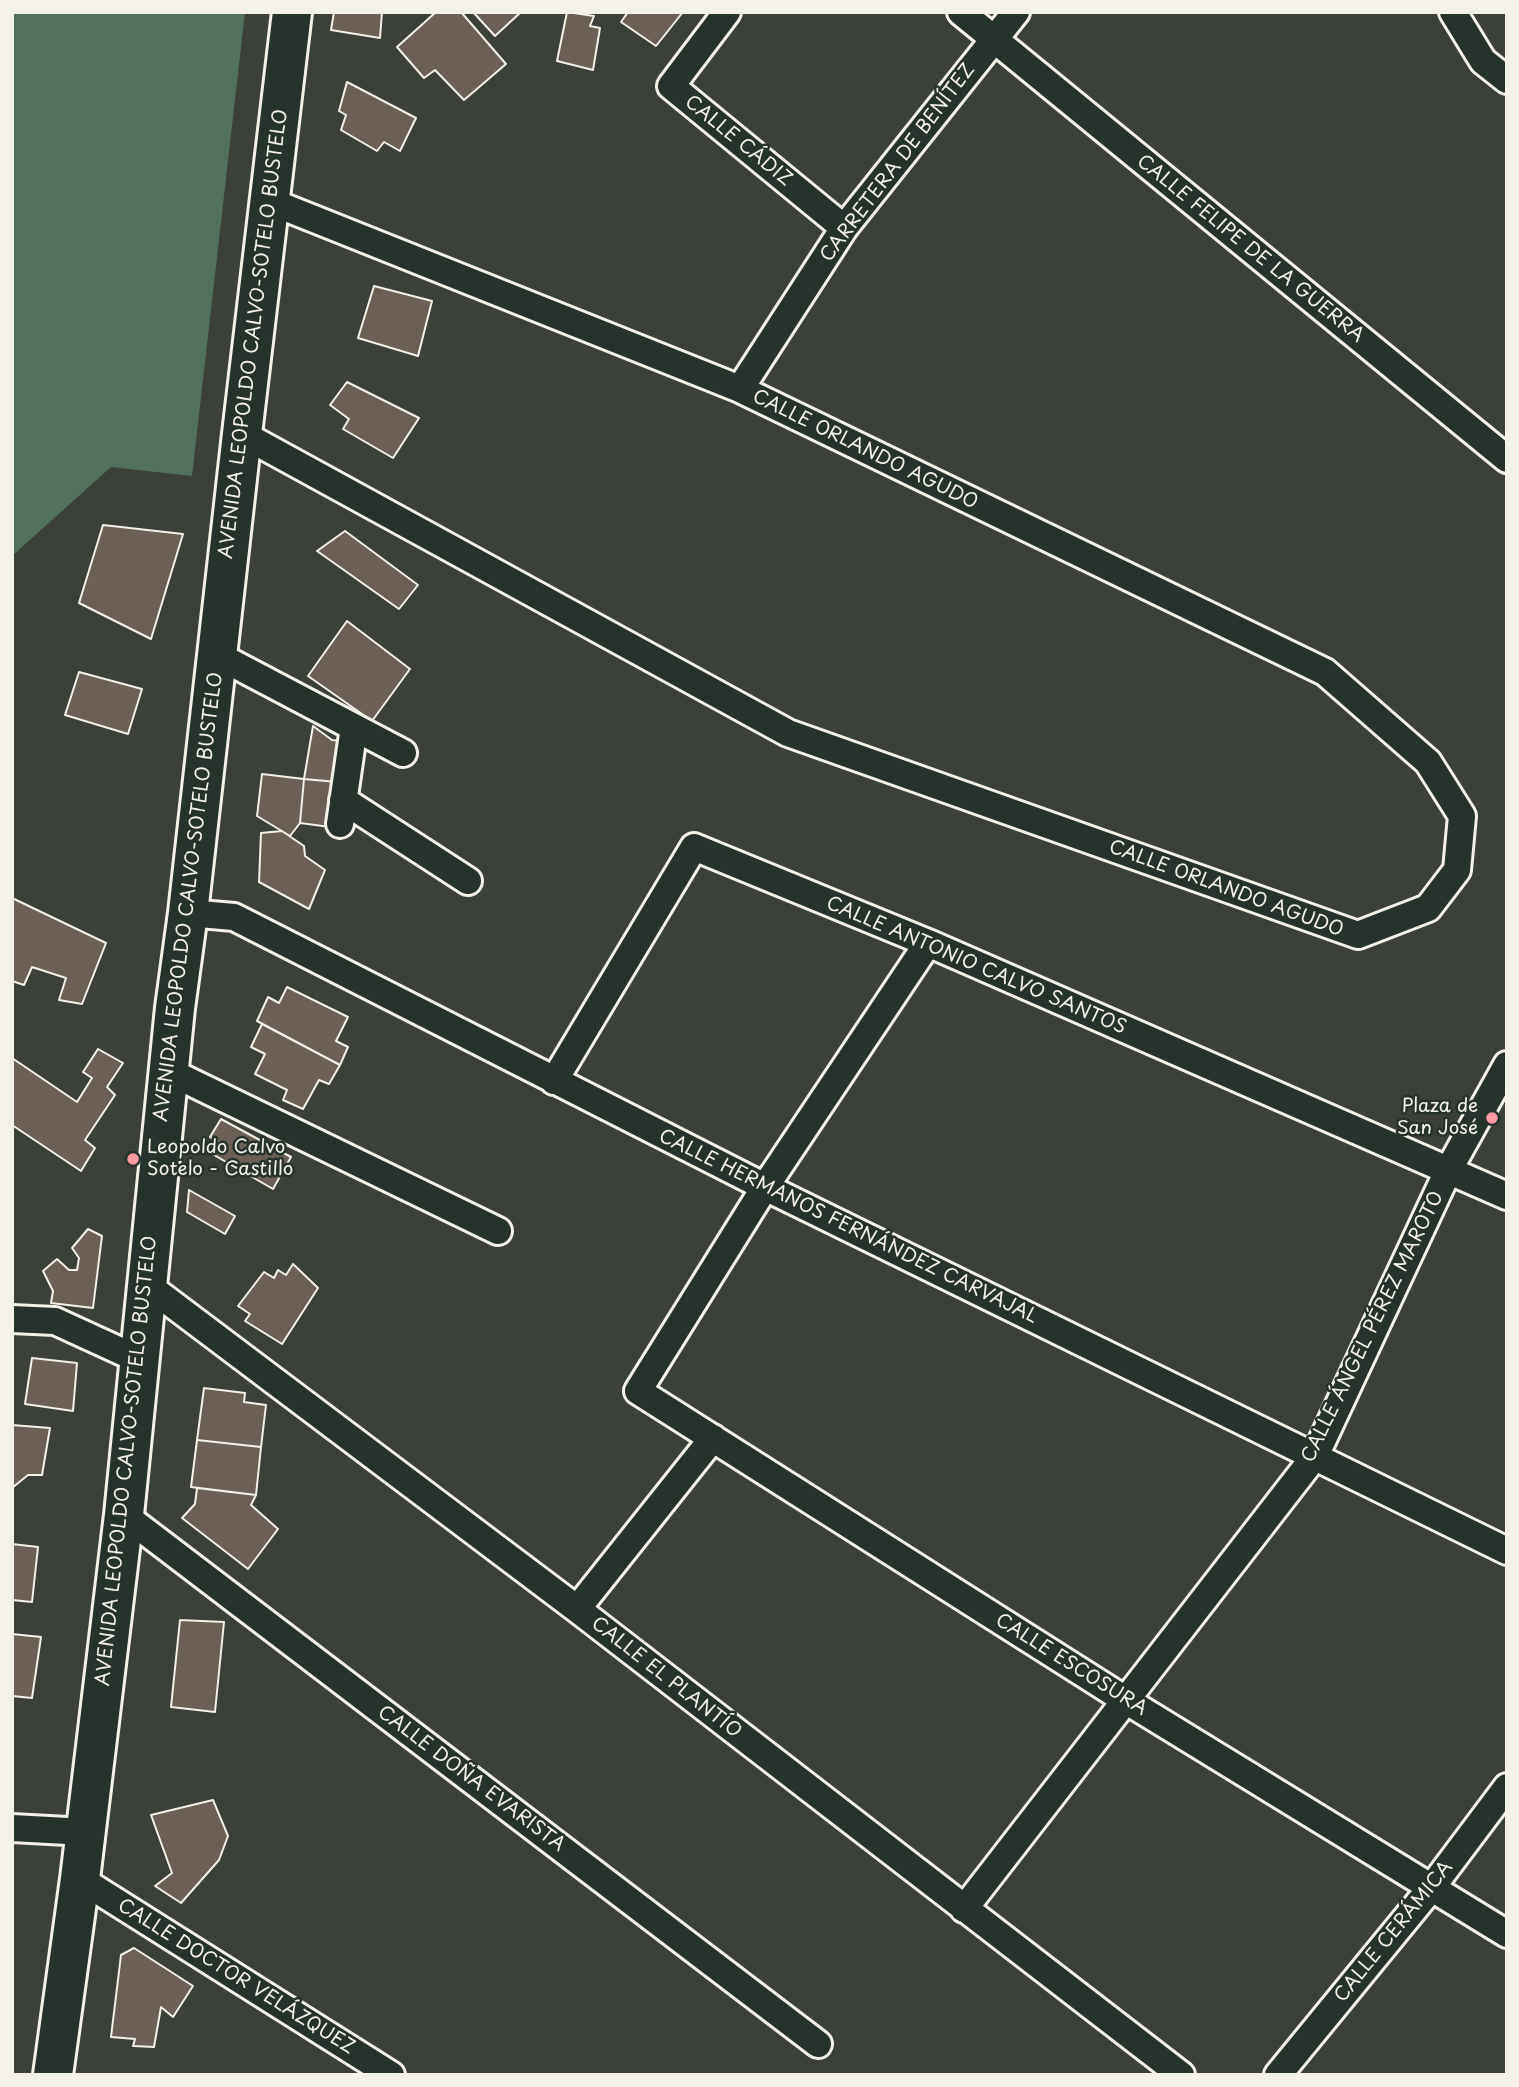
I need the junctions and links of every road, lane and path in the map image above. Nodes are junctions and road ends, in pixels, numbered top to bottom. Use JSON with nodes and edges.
{"nodes":[{"id":1,"x":292,"y":12,"type":"edge"},
{"id":2,"x":727,"y":12,"type":"edge"},
{"id":3,"x":961,"y":12,"type":"edge"},
{"id":4,"x":1016,"y":12,"type":"edge"},
{"id":5,"x":1453,"y":12,"type":"edge"},
{"id":6,"x":994,"y":38,"type":"junction"},
{"id":7,"x":1507,"y":80,"type":"edge"},
{"id":8,"x":269,"y":201,"type":"junction"},
{"id":9,"x":844,"y":228,"type":"junction"},
{"id":10,"x":740,"y":389,"type":"junction"},
{"id":11,"x":242,"y":435,"type":"junction"},
{"id":12,"x":1507,"y":459,"type":"edge"},
{"id":13,"x":217,"y":655,"type":"junction"},
{"id":14,"x":354,"y":727,"type":"junction"},
{"id":15,"x":403,"y":753,"type":"dead end"},
{"id":16,"x":468,"y":881,"type":"dead end"},
{"id":17,"x":188,"y":913,"type":"junction"},
{"id":18,"x":928,"y":943,"type":"junction"},
{"id":19,"x":1507,"y":1065,"type":"edge"},
{"id":20,"x":168,"y":1071,"type":"junction"},
{"id":21,"x":554,"y":1081,"type":"junction"},
{"id":22,"x":1448,"y":1171,"type":"junction"},
{"id":23,"x":765,"y":1187,"type":"junction"},
{"id":24,"x":1507,"y":1196,"type":"edge"},
{"id":25,"x":498,"y":1231,"type":"dead end"},
{"id":26,"x":147,"y":1285,"type":"junction"},
{"id":27,"x":12,"y":1319,"type":"edge"},
{"id":28,"x":140,"y":1360,"type":"junction"},
{"id":29,"x":713,"y":1438,"type":"junction"},
{"id":30,"x":1315,"y":1455,"type":"junction"},
{"id":31,"x":124,"y":1515,"type":"junction"},
{"id":32,"x":1507,"y":1551,"type":"edge"},
{"id":33,"x":577,"y":1609,"type":"junction"},
{"id":34,"x":1127,"y":1701,"type":"junction"},
{"id":35,"x":1507,"y":1787,"type":"edge"},
{"id":36,"x":12,"y":1828,"type":"edge"},
{"id":37,"x":86,"y":1832,"type":"junction"},
{"id":38,"x":80,"y":1879,"type":"junction"},
{"id":39,"x":1432,"y":1887,"type":"junction"},
{"id":40,"x":964,"y":1909,"type":"junction"},
{"id":41,"x":1507,"y":1934,"type":"edge"},
{"id":42,"x":818,"y":2044,"type":"dead end"},
{"id":43,"x":53,"y":2075,"type":"edge"},
{"id":44,"x":391,"y":2075,"type":"edge"},
{"id":45,"x":1181,"y":2075,"type":"edge"},
{"id":46,"x":1278,"y":2075,"type":"edge"}],
"edges":[{"from":1,"to":8,"type":"main road","name":"AVENIDA LEOPOLDO CALVO-SOTELO BUSTELO"},
{"from":2,"to":9,"type":"street","name":"CALLE CÁDIZ"},
{"from":3,"to":6,"type":"street"},
{"from":4,"to":6,"type":"street","name":"CARRETERA DE BENÍTEZ"},
{"from":5,"to":7,"type":"street"},
{"from":6,"to":9,"type":"street","name":"CARRETERA DE BENÍTEZ"},
{"from":6,"to":12,"type":"street","name":"CALLE FELIPE DE LA GUERRA"},
{"from":8,"to":10,"type":"street","name":"CALLE ORLANDO AGUDO"},
{"from":8,"to":11,"type":"main road","name":"AVENIDA LEOPOLDO CALVO-SOTELO BUSTELO"},
{"from":9,"to":10,"type":"street","name":"CARRETERA DE BENÍTEZ"},
{"from":10,"to":11,"type":"street","name":"CALLE ORLANDO AGUDO"},
{"from":11,"to":13,"type":"main road","name":"AVENIDA LEOPOLDO CALVO-SOTELO BUSTELO"},
{"from":13,"to":14,"type":"street"},
{"from":13,"to":17,"type":"main road","name":"AVENIDA LEOPOLDO CALVO-SOTELO BUSTELO"},
{"from":14,"to":15,"type":"street"},
{"from":14,"to":16,"type":"street"},
{"from":17,"to":20,"type":"main road","name":"AVENIDA LEOPOLDO CALVO-SOTELO BUSTELO"},
{"from":17,"to":21,"type":"street","name":"CALLE HERMANOS FERNÁNDEZ CARVAJAL"},
{"from":18,"to":21,"type":"street","name":"CALLE ANTONIO CALVO SANTOS"},
{"from":18,"to":22,"type":"street","name":"CALLE ANTONIO CALVO SANTOS"},
{"from":18,"to":23,"type":"street"},
{"from":19,"to":22,"type":"street","name":"CALLE ÁNGEL PÉREZ MAROTO"},
{"from":20,"to":25,"type":"street"},
{"from":20,"to":26,"type":"main road","name":"AVENIDA LEOPOLDO CALVO-SOTELO BUSTELO"},
{"from":21,"to":23,"type":"street","name":"CALLE HERMANOS FERNÁNDEZ CARVAJAL"},
{"from":22,"to":24,"type":"street","name":"CALLE ANTONIO CALVO SANTOS"},
{"from":22,"to":30,"type":"street","name":"CALLE ÁNGEL PÉREZ MAROTO"},
{"from":23,"to":29,"type":"street","name":"CALLE ESCOSURA"},
{"from":23,"to":30,"type":"street","name":"CALLE HERMANOS FERNÁNDEZ CARVAJAL"},
{"from":26,"to":28,"type":"main road","name":"AVENIDA LEOPOLDO CALVO-SOTELO BUSTELO"},
{"from":26,"to":33,"type":"street","name":"CALLE EL PLANTÍO"},
{"from":27,"to":28,"type":"street"},
{"from":28,"to":31,"type":"main road","name":"AVENIDA LEOPOLDO CALVO-SOTELO BUSTELO"},
{"from":29,"to":33,"type":"street"},
{"from":29,"to":34,"type":"street","name":"CALLE ESCOSURA"},
{"from":30,"to":32,"type":"street","name":"CALLE HERMANOS FERNÁNDEZ CARVAJAL"},
{"from":30,"to":34,"type":"street","name":"CALLE ÁNGEL PÉREZ MAROTO"},
{"from":31,"to":37,"type":"main road","name":"AVENIDA LEOPOLDO CALVO-SOTELO BUSTELO"},
{"from":31,"to":42,"type":"street","name":"CALLE DOÑA EVARISTA"},
{"from":33,"to":40,"type":"street","name":"CALLE EL PLANTÍO"},
{"from":34,"to":39,"type":"street","name":"CALLE ESCOSURA"},
{"from":34,"to":40,"type":"street","name":"CALLE ÁNGEL PÉREZ MAROTO"},
{"from":35,"to":39,"type":"street","name":"CALLE CERÁMICA"},
{"from":36,"to":37,"type":"street"},
{"from":37,"to":38,"type":"main road","name":"AVENIDA LEOPOLDO CALVO-SOTELO BUSTELO"},
{"from":38,"to":43,"type":"main road","name":"AVENIDA LEOPOLDO CALVO-SOTELO BUSTELO"},
{"from":38,"to":44,"type":"street","name":"CALLE DOCTOR VELÁZQUEZ"},
{"from":39,"to":41,"type":"street","name":"CALLE ESCOSURA"},
{"from":39,"to":46,"type":"street","name":"CALLE CERÁMICA"},
{"from":40,"to":45,"type":"street","name":"CALLE EL PLANTÍO"}]}
